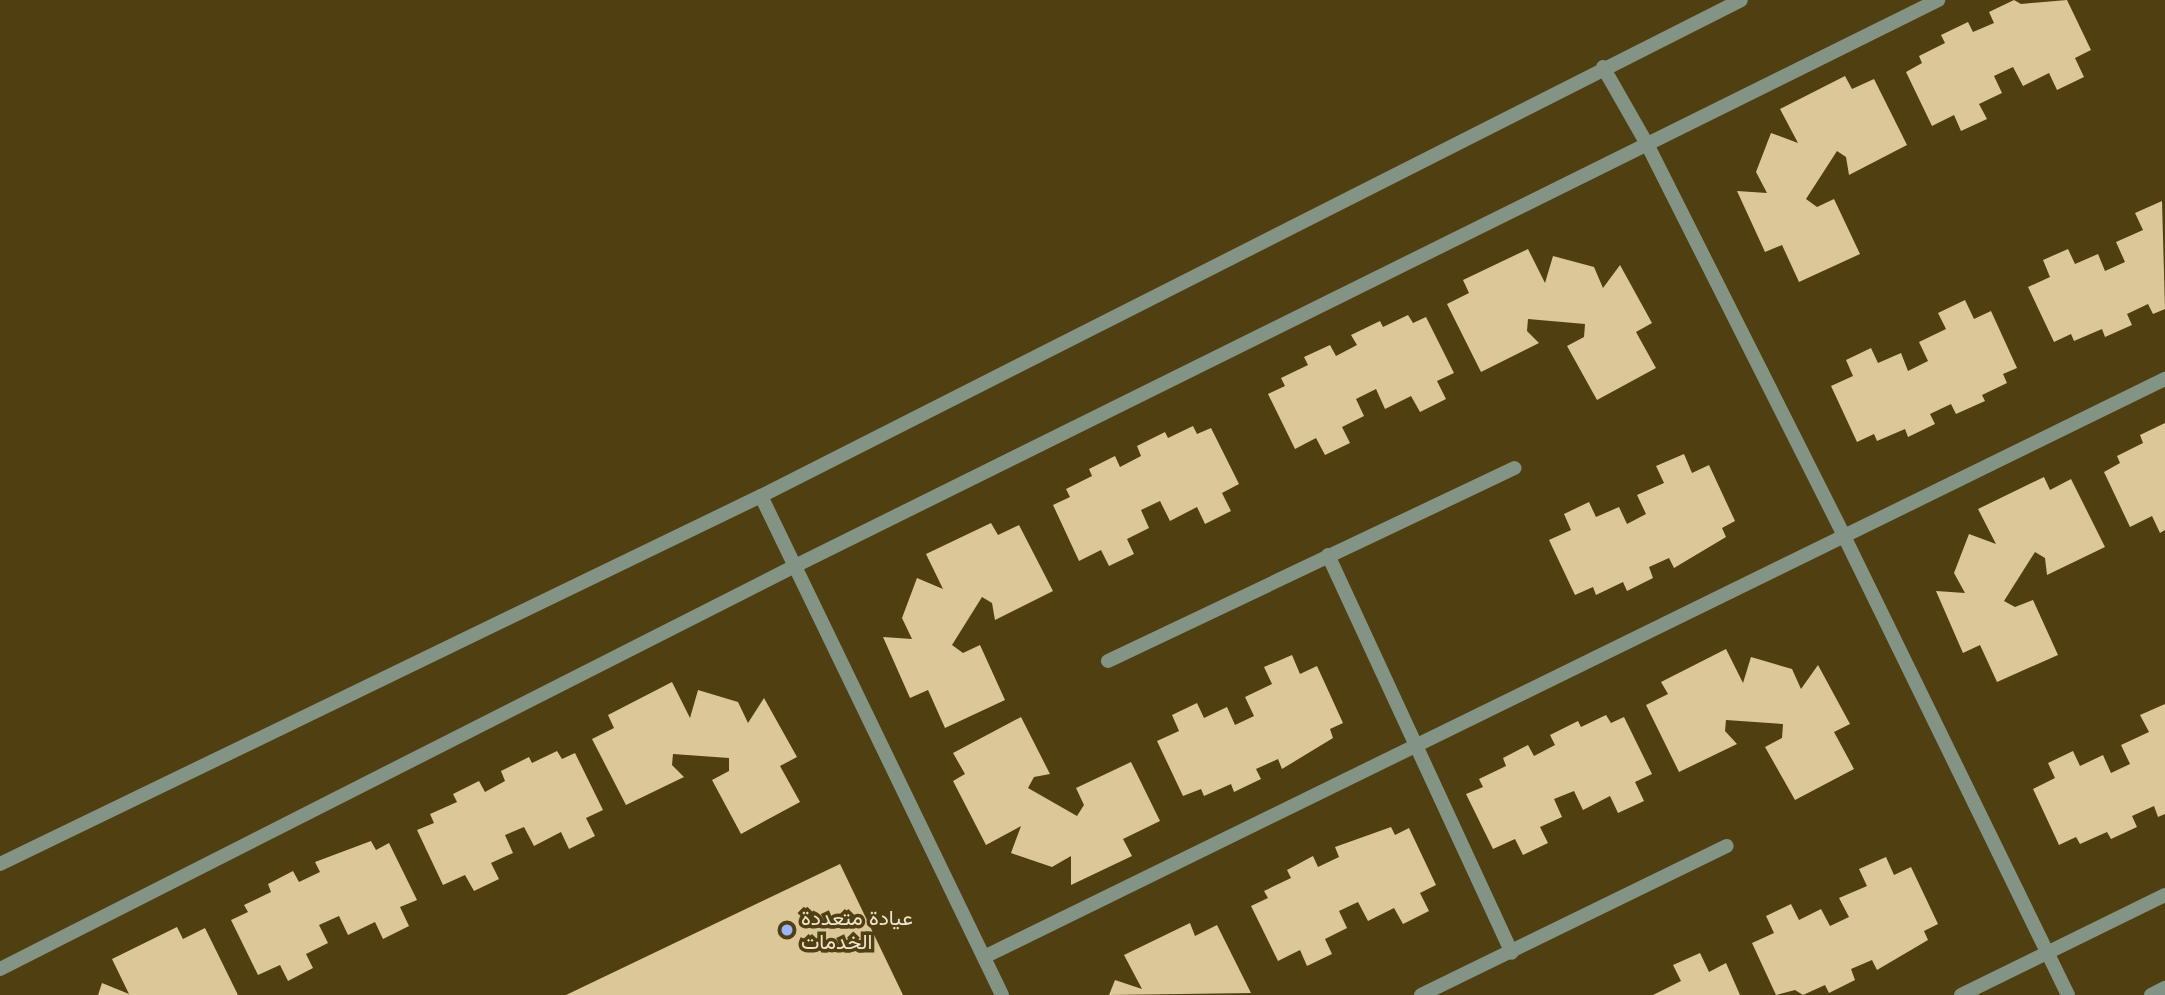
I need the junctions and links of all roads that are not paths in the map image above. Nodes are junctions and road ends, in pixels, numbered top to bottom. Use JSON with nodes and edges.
{"nodes":[{"id":1,"x":1741,"y":0,"type":"edge"},
{"id":2,"x":1938,"y":0,"type":"edge"},
{"id":3,"x":1603,"y":67,"type":"junction"},
{"id":4,"x":1648,"y":146,"type":"junction"},
{"id":5,"x":2165,"y":379,"type":"edge"},
{"id":6,"x":1514,"y":467,"type":"dead end"},
{"id":7,"x":761,"y":496,"type":"junction"},
{"id":8,"x":1843,"y":534,"type":"junction"},
{"id":9,"x":1328,"y":555,"type":"junction"},
{"id":10,"x":793,"y":566,"type":"junction"},
{"id":11,"x":1108,"y":661,"type":"dead end"},
{"id":12,"x":1418,"y":744,"type":"junction"},
{"id":13,"x":1727,"y":846,"type":"dead end"},
{"id":14,"x":0,"y":864,"type":"edge"},
{"id":15,"x":2165,"y":895,"type":"edge"},
{"id":16,"x":2048,"y":952,"type":"junction"},
{"id":17,"x":1512,"y":953,"type":"junction"},
{"id":18,"x":984,"y":957,"type":"junction"},
{"id":19,"x":0,"y":970,"type":"edge"},
{"id":20,"x":2165,"y":988,"type":"edge"},
{"id":21,"x":1002,"y":995,"type":"edge"},
{"id":22,"x":1421,"y":995,"type":"edge"},
{"id":23,"x":1961,"y":995,"type":"edge"},
{"id":24,"x":2068,"y":995,"type":"edge"},
{"id":25,"x":2151,"y":995,"type":"edge"}],
"edges":[{"from":1,"to":3,"type":"street"},
{"from":2,"to":4,"type":"street"},
{"from":3,"to":4,"type":"street"},
{"from":3,"to":7,"type":"street"},
{"from":4,"to":8,"type":"street"},
{"from":4,"to":10,"type":"street"},
{"from":5,"to":8,"type":"street"},
{"from":6,"to":9,"type":"street"},
{"from":7,"to":10,"type":"street"},
{"from":7,"to":14,"type":"street"},
{"from":8,"to":12,"type":"street"},
{"from":8,"to":16,"type":"street"},
{"from":9,"to":11,"type":"street"},
{"from":9,"to":12,"type":"street"},
{"from":10,"to":18,"type":"street"},
{"from":10,"to":19,"type":"street"},
{"from":12,"to":17,"type":"street"},
{"from":12,"to":18,"type":"street"},
{"from":13,"to":17,"type":"street"},
{"from":15,"to":16,"type":"street"},
{"from":16,"to":23,"type":"street"},
{"from":16,"to":24,"type":"street"},
{"from":17,"to":22,"type":"street"},
{"from":18,"to":21,"type":"street"},
{"from":20,"to":25,"type":"street"}]}
